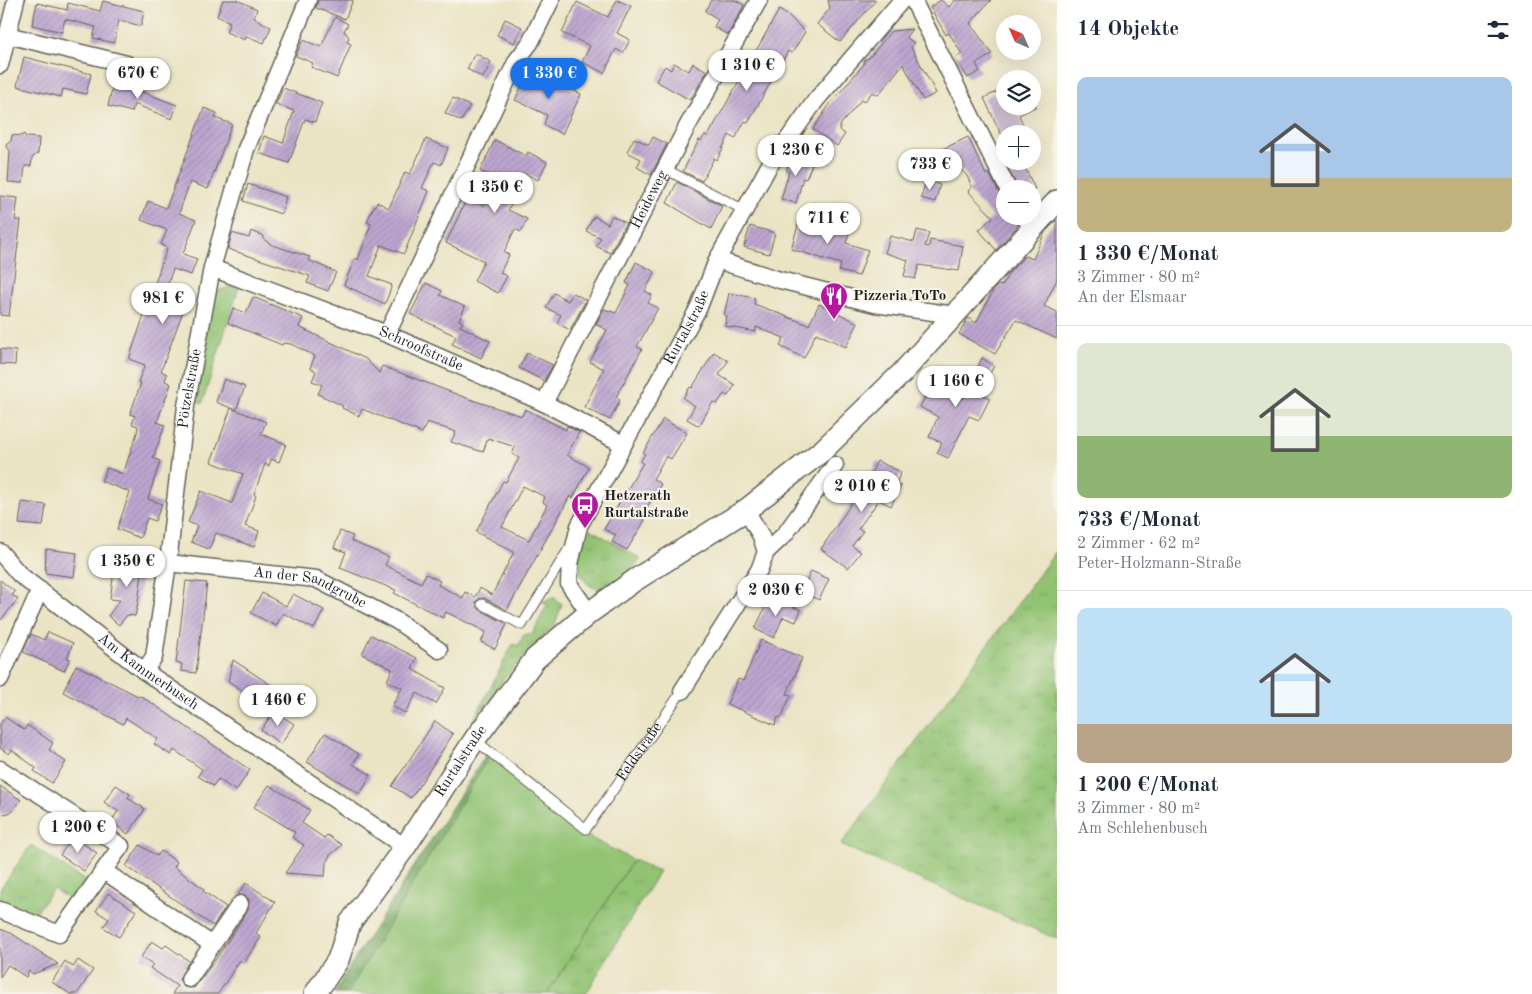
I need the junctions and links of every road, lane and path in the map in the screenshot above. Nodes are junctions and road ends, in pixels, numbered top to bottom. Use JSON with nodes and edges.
{"nodes":[{"id":1,"x":16,"y":0,"type":"edge"},
{"id":2,"x":308,"y":0,"type":"edge"},
{"id":3,"x":551,"y":0,"type":"edge"},
{"id":4,"x":759,"y":0,"type":"edge"},
{"id":5,"x":902,"y":0,"type":"edge"},
{"id":6,"x":913,"y":0,"type":"edge"},
{"id":7,"x":7,"y":35,"type":"junction"},
{"id":8,"x":128,"y":64,"type":"dead end"},
{"id":9,"x":0,"y":65,"type":"edge"},
{"id":10,"x":665,"y":169,"type":"junction"},
{"id":11,"x":1003,"y":180,"type":"edge"},
{"id":12,"x":1057,"y":201,"type":"edge"},
{"id":13,"x":744,"y":210,"type":"junction"},
{"id":14,"x":1041,"y":212,"type":"edge"},
{"id":15,"x":1025,"y":225,"type":"edge"},
{"id":16,"x":717,"y":260,"type":"junction"},
{"id":17,"x":212,"y":268,"type":"junction"},
{"id":18,"x":955,"y":315,"type":"junction"},
{"id":19,"x":387,"y":334,"type":"junction"},
{"id":20,"x":544,"y":403,"type":"junction"},
{"id":21,"x":623,"y":444,"type":"junction"},
{"id":22,"x":835,"y":465,"type":"dead end"},
{"id":23,"x":746,"y":510,"type":"junction"},
{"id":24,"x":575,"y":539,"type":"junction"},
{"id":25,"x":0,"y":552,"type":"edge"},
{"id":26,"x":766,"y":552,"type":"junction"},
{"id":27,"x":168,"y":563,"type":"junction"},
{"id":28,"x":40,"y":590,"type":"junction"},
{"id":29,"x":482,"y":604,"type":"dead end"},
{"id":30,"x":589,"y":612,"type":"junction"},
{"id":31,"x":439,"y":650,"type":"dead end"},
{"id":32,"x":144,"y":671,"type":"junction"},
{"id":33,"x":0,"y":679,"type":"edge"},
{"id":34,"x":682,"y":690,"type":"joint"},
{"id":35,"x":475,"y":739,"type":"junction"},
{"id":36,"x":0,"y":769,"type":"edge"},
{"id":37,"x":405,"y":848,"type":"junction"},
{"id":38,"x":104,"y":871,"type":"junction"},
{"id":39,"x":240,"y":904,"type":"dead end"},
{"id":40,"x":0,"y":910,"type":"edge"},
{"id":41,"x":211,"y":944,"type":"junction"},
{"id":42,"x":189,"y":978,"type":"dead end"},
{"id":43,"x":315,"y":994,"type":"edge"}],
"edges":[{"from":1,"to":7,"type":"street"},
{"from":2,"to":17,"type":"street","name":"Pötzelstraße"},
{"from":3,"to":19,"type":"street"},
{"from":4,"to":10,"type":"street","name":"Heideweg"},
{"from":5,"to":13,"type":"street","name":"Rurtalstraße"},
{"from":6,"to":11,"type":"street"},
{"from":7,"to":8,"type":"street"},
{"from":7,"to":9,"type":"street"},
{"from":10,"to":13,"type":"lane"},
{"from":10,"to":20,"type":"street","name":"Heideweg"},
{"from":12,"to":14,"type":"street","name":"Rurtalstraße"},
{"from":13,"to":16,"type":"street","name":"Rurtalstraße"},
{"from":15,"to":18,"type":"street","name":"Rurtalstraße"},
{"from":16,"to":18,"type":"street"},
{"from":16,"to":21,"type":"street","name":"Rurtalstraße"},
{"from":17,"to":19,"type":"street","name":"Schroofstraße"},
{"from":17,"to":27,"type":"street","name":"Pötzelstraße"},
{"from":18,"to":23,"type":"street","name":"Rurtalstraße"},
{"from":19,"to":20,"type":"street","name":"Schroofstraße"},
{"from":20,"to":21,"type":"street","name":"Schroofstraße"},
{"from":21,"to":24,"type":"street","name":"Rurtalstraße"},
{"from":22,"to":26,"type":"street","name":"Feldstraße"},
{"from":23,"to":26,"type":"street"},
{"from":23,"to":30,"type":"street","name":"Rurtalstraße"},
{"from":24,"to":29,"type":"lane"},
{"from":24,"to":30,"type":"street","name":"Rurtalstraße"},
{"from":25,"to":28,"type":"street","name":"Am Kammerbusch"},
{"from":26,"to":34,"type":"street","name":"Feldstraße"},
{"from":27,"to":31,"type":"street","name":"An der Sandgrube"},
{"from":27,"to":32,"type":"street","name":"Pötzelstraße"},
{"from":28,"to":32,"type":"street","name":"Am Kammerbusch"},
{"from":28,"to":33,"type":"street"},
{"from":30,"to":35,"type":"street","name":"Rurtalstraße"},
{"from":32,"to":37,"type":"street","name":"Am Kammerbusch"},
{"from":34,"to":35,"type":"lane","name":"Feldstraße"},
{"from":35,"to":37,"type":"street","name":"Rurtalstraße"},
{"from":36,"to":38,"type":"street"},
{"from":37,"to":43,"type":"street","name":"Rurtalstraße"},
{"from":38,"to":40,"type":"street"},
{"from":38,"to":41,"type":"street"},
{"from":39,"to":41,"type":"street"},
{"from":41,"to":42,"type":"street"}]}
